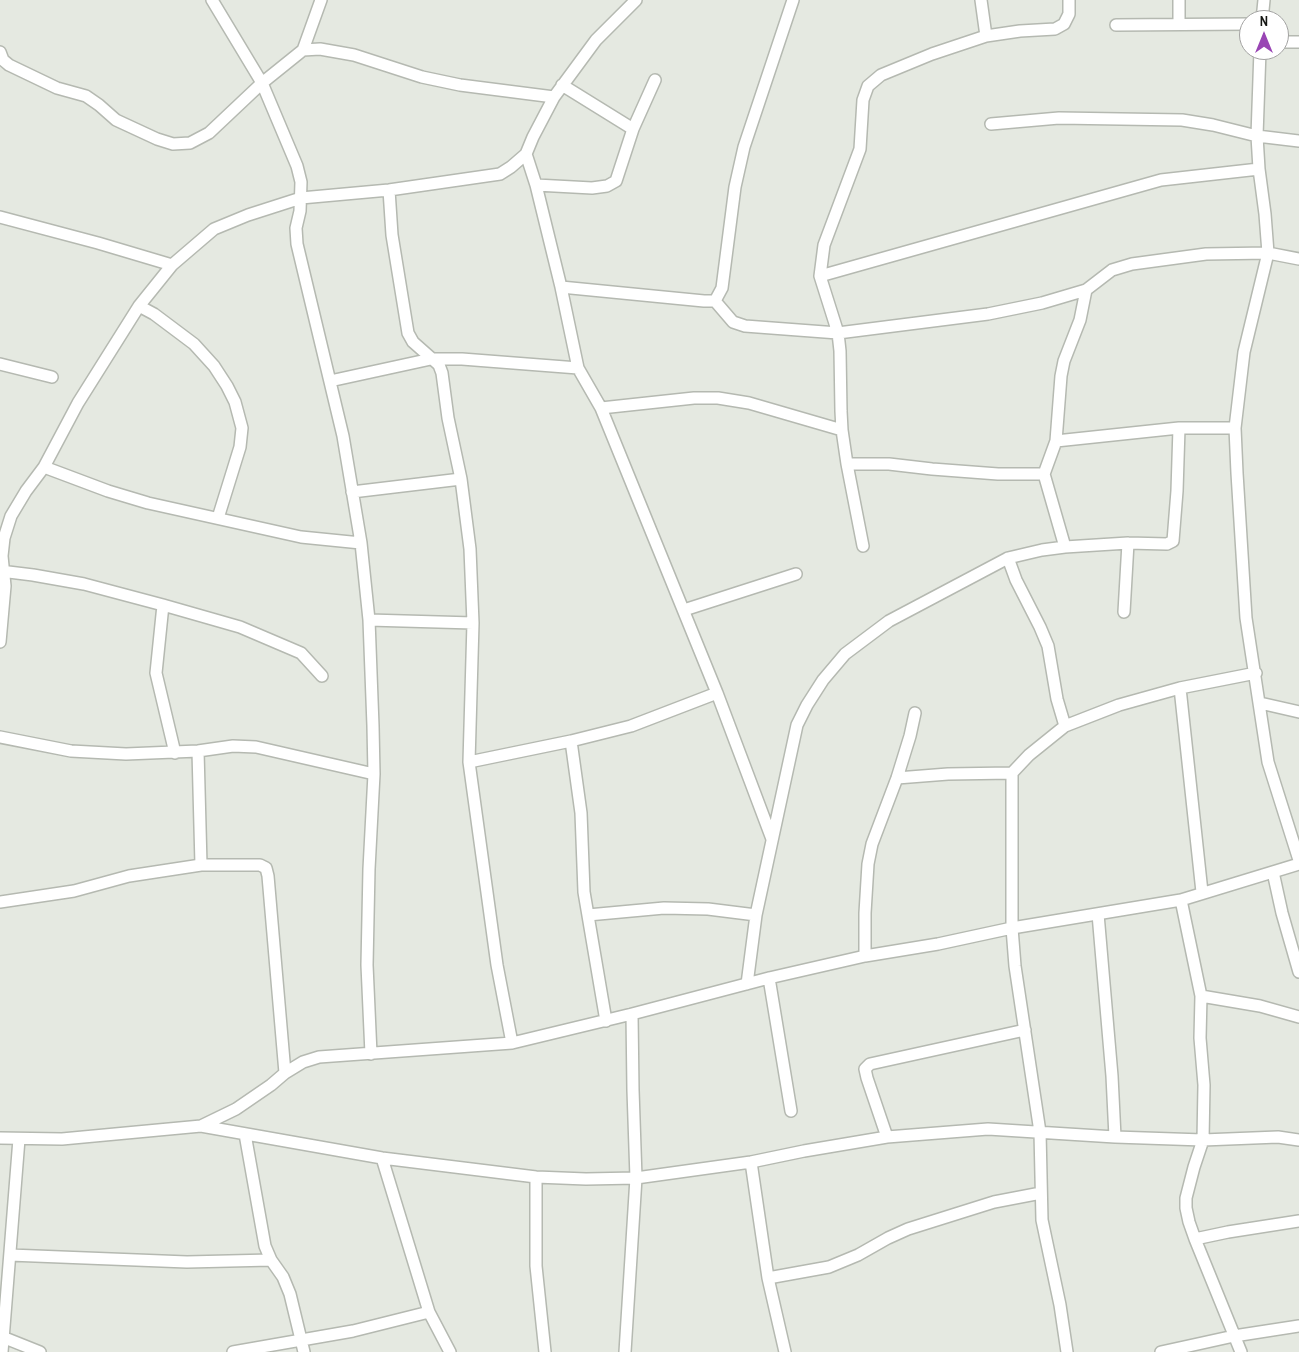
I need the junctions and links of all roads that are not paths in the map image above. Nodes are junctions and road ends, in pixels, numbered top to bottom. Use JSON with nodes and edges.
{"nodes":[{"id":1,"x":212,"y":0,"type":"edge"},
{"id":2,"x":321,"y":0,"type":"edge"},
{"id":3,"x":636,"y":0,"type":"edge"},
{"id":4,"x":793,"y":0,"type":"edge"},
{"id":5,"x":981,"y":0,"type":"edge"},
{"id":6,"x":1070,"y":0,"type":"edge"},
{"id":7,"x":1179,"y":0,"type":"edge"},
{"id":8,"x":1179,"y":23,"type":"junction"},
{"id":9,"x":1239,"y":24,"type":"edge"},
{"id":10,"x":1116,"y":25,"type":"dead end"},
{"id":11,"x":986,"y":36,"type":"junction"},
{"id":12,"x":303,"y":50,"type":"junction"},
{"id":13,"x":0,"y":52,"type":"edge"},
{"id":14,"x":1260,"y":60,"type":"edge"},
{"id":15,"x":655,"y":80,"type":"dead end"},
{"id":16,"x":262,"y":83,"type":"junction"},
{"id":17,"x":562,"y":85,"type":"junction"},
{"id":18,"x":554,"y":97,"type":"junction"},
{"id":19,"x":991,"y":124,"type":"dead end"},
{"id":20,"x":632,"y":129,"type":"junction"},
{"id":21,"x":1257,"y":136,"type":"junction"},
{"id":22,"x":1299,"y":141,"type":"edge"},
{"id":23,"x":526,"y":154,"type":"junction"},
{"id":24,"x":1259,"y":169,"type":"junction"},
{"id":25,"x":536,"y":184,"type":"junction"},
{"id":26,"x":389,"y":190,"type":"junction"},
{"id":27,"x":300,"y":198,"type":"junction"},
{"id":28,"x":0,"y":217,"type":"edge"},
{"id":29,"x":1268,"y":253,"type":"junction"},
{"id":30,"x":1299,"y":259,"type":"edge"},
{"id":31,"x":172,"y":265,"type":"junction"},
{"id":32,"x":820,"y":276,"type":"junction"},
{"id":33,"x":562,"y":287,"type":"junction"},
{"id":34,"x":1086,"y":290,"type":"junction"},
{"id":35,"x":715,"y":301,"type":"junction"},
{"id":36,"x":139,"y":306,"type":"junction"},
{"id":37,"x":838,"y":332,"type":"junction"},
{"id":38,"x":431,"y":359,"type":"junction"},
{"id":39,"x":0,"y":364,"type":"edge"},
{"id":40,"x":578,"y":368,"type":"junction"},
{"id":41,"x":52,"y":377,"type":"dead end"},
{"id":42,"x":330,"y":381,"type":"junction"},
{"id":43,"x":601,"y":408,"type":"junction"},
{"id":44,"x":1179,"y":428,"type":"junction"},
{"id":45,"x":1235,"y":428,"type":"junction"},
{"id":46,"x":842,"y":430,"type":"junction"},
{"id":47,"x":1056,"y":441,"type":"junction"},
{"id":48,"x":847,"y":464,"type":"junction"},
{"id":49,"x":44,"y":467,"type":"junction"},
{"id":50,"x":1044,"y":474,"type":"junction"},
{"id":51,"x":461,"y":479,"type":"junction"},
{"id":52,"x":352,"y":492,"type":"junction"},
{"id":53,"x":218,"y":518,"type":"junction"},
{"id":54,"x":361,"y":542,"type":"junction"},
{"id":55,"x":1128,"y":543,"type":"junction"},
{"id":56,"x":863,"y":546,"type":"dead end"},
{"id":57,"x":1064,"y":547,"type":"junction"},
{"id":58,"x":1008,"y":558,"type":"junction"},
{"id":59,"x":2,"y":571,"type":"edge"},
{"id":60,"x":796,"y":574,"type":"dead end"},
{"id":61,"x":163,"y":604,"type":"junction"},
{"id":62,"x":684,"y":610,"type":"junction"},
{"id":63,"x":1124,"y":612,"type":"dead end"},
{"id":64,"x":369,"y":620,"type":"junction"},
{"id":65,"x":473,"y":623,"type":"junction"},
{"id":66,"x":0,"y":642,"type":"edge"},
{"id":67,"x":1256,"y":673,"type":"junction"},
{"id":68,"x":322,"y":676,"type":"dead end"},
{"id":69,"x":1180,"y":688,"type":"junction"},
{"id":70,"x":717,"y":693,"type":"junction"},
{"id":71,"x":1260,"y":703,"type":"junction"},
{"id":72,"x":1299,"y":712,"type":"edge"},
{"id":73,"x":915,"y":713,"type":"dead end"},
{"id":74,"x":1065,"y":726,"type":"junction"},
{"id":75,"x":0,"y":737,"type":"edge"},
{"id":76,"x":571,"y":741,"type":"junction"},
{"id":77,"x":198,"y":751,"type":"junction"},
{"id":78,"x":175,"y":753,"type":"junction"},
{"id":79,"x":469,"y":762,"type":"junction"},
{"id":80,"x":1012,"y":773,"type":"junction"},
{"id":81,"x":374,"y":774,"type":"junction"},
{"id":82,"x":897,"y":778,"type":"junction"},
{"id":83,"x":773,"y":840,"type":"junction"},
{"id":84,"x":1299,"y":862,"type":"edge"},
{"id":85,"x":201,"y":865,"type":"junction"},
{"id":86,"x":1273,"y":872,"type":"junction"},
{"id":87,"x":1202,"y":892,"type":"junction"},
{"id":88,"x":1180,"y":900,"type":"junction"},
{"id":89,"x":0,"y":902,"type":"edge"},
{"id":90,"x":1098,"y":914,"type":"junction"},
{"id":91,"x":588,"y":915,"type":"junction"},
{"id":92,"x":756,"y":915,"type":"junction"},
{"id":93,"x":1012,"y":928,"type":"junction"},
{"id":94,"x":865,"y":956,"type":"junction"},
{"id":95,"x":1299,"y":972,"type":"edge"},
{"id":96,"x":768,"y":978,"type":"junction"},
{"id":97,"x":747,"y":984,"type":"junction"},
{"id":98,"x":1201,"y":996,"type":"junction"},
{"id":99,"x":632,"y":1014,"type":"junction"},
{"id":100,"x":1299,"y":1017,"type":"edge"},
{"id":101,"x":606,"y":1021,"type":"junction"},
{"id":102,"x":1025,"y":1030,"type":"junction"},
{"id":103,"x":512,"y":1043,"type":"junction"},
{"id":104,"x":371,"y":1054,"type":"junction"},
{"id":105,"x":285,"y":1073,"type":"junction"},
{"id":106,"x":791,"y":1111,"type":"dead end"},
{"id":107,"x":202,"y":1126,"type":"junction"},
{"id":108,"x":1040,"y":1132,"type":"junction"},
{"id":109,"x":245,"y":1134,"type":"junction"},
{"id":110,"x":0,"y":1138,"type":"edge"},
{"id":111,"x":887,"y":1138,"type":"junction"},
{"id":112,"x":1115,"y":1138,"type":"junction"},
{"id":113,"x":19,"y":1139,"type":"junction"},
{"id":114,"x":1298,"y":1139,"type":"edge"},
{"id":115,"x":1203,"y":1140,"type":"junction"},
{"id":116,"x":382,"y":1158,"type":"junction"},
{"id":117,"x":751,"y":1162,"type":"junction"},
{"id":118,"x":536,"y":1177,"type":"junction"},
{"id":119,"x":636,"y":1178,"type":"junction"},
{"id":120,"x":1041,"y":1193,"type":"junction"},
{"id":121,"x":1299,"y":1221,"type":"edge"},
{"id":122,"x":1195,"y":1239,"type":"junction"},
{"id":123,"x":10,"y":1255,"type":"junction"},
{"id":124,"x":271,"y":1260,"type":"junction"},
{"id":125,"x":768,"y":1278,"type":"junction"},
{"id":126,"x":429,"y":1312,"type":"junction"},
{"id":127,"x":1299,"y":1326,"type":"edge"},
{"id":128,"x":1234,"y":1336,"type":"junction"},
{"id":129,"x":2,"y":1337,"type":"edge"},
{"id":130,"x":303,"y":1346,"type":"edge"},
{"id":131,"x":2,"y":1352,"type":"edge"},
{"id":132,"x":40,"y":1352,"type":"edge"},
{"id":133,"x":233,"y":1352,"type":"edge"},
{"id":134,"x":450,"y":1352,"type":"edge"},
{"id":135,"x":545,"y":1352,"type":"edge"},
{"id":136,"x":625,"y":1352,"type":"edge"},
{"id":137,"x":786,"y":1352,"type":"edge"},
{"id":138,"x":1067,"y":1352,"type":"edge"},
{"id":139,"x":1161,"y":1352,"type":"edge"},
{"id":140,"x":1242,"y":1352,"type":"edge"}],
"edges":[{"from":1,"to":16,"type":"street"},
{"from":2,"to":12,"type":"street"},
{"from":3,"to":17,"type":"street"},
{"from":4,"to":35,"type":"street"},
{"from":5,"to":11,"type":"street"},
{"from":6,"to":11,"type":"street"},
{"from":7,"to":8,"type":"street"},
{"from":8,"to":9,"type":"street"},
{"from":8,"to":10,"type":"street"},
{"from":11,"to":32,"type":"street"},
{"from":12,"to":16,"type":"street"},
{"from":12,"to":18,"type":"street"},
{"from":13,"to":16,"type":"street"},
{"from":14,"to":21,"type":"street"},
{"from":15,"to":20,"type":"street"},
{"from":16,"to":27,"type":"street"},
{"from":17,"to":18,"type":"street"},
{"from":17,"to":20,"type":"street"},
{"from":18,"to":23,"type":"street"},
{"from":19,"to":21,"type":"street"},
{"from":20,"to":25,"type":"street"},
{"from":21,"to":22,"type":"street"},
{"from":21,"to":24,"type":"street"},
{"from":23,"to":25,"type":"street"},
{"from":23,"to":26,"type":"street"},
{"from":24,"to":29,"type":"street"},
{"from":24,"to":32,"type":"street"},
{"from":25,"to":33,"type":"street"},
{"from":26,"to":27,"type":"street"},
{"from":26,"to":38,"type":"street"},
{"from":27,"to":31,"type":"street"},
{"from":27,"to":42,"type":"street"},
{"from":28,"to":31,"type":"street"},
{"from":29,"to":30,"type":"street"},
{"from":29,"to":34,"type":"street"},
{"from":29,"to":45,"type":"street"},
{"from":31,"to":36,"type":"street"},
{"from":32,"to":37,"type":"street"},
{"from":33,"to":35,"type":"street"},
{"from":33,"to":40,"type":"street"},
{"from":34,"to":37,"type":"street"},
{"from":34,"to":47,"type":"street"},
{"from":35,"to":37,"type":"street"},
{"from":36,"to":49,"type":"street"},
{"from":36,"to":53,"type":"street"},
{"from":37,"to":46,"type":"street"},
{"from":38,"to":40,"type":"street"},
{"from":38,"to":42,"type":"street"},
{"from":38,"to":51,"type":"street"},
{"from":39,"to":41,"type":"street"},
{"from":40,"to":43,"type":"street"},
{"from":42,"to":52,"type":"street"},
{"from":43,"to":46,"type":"street"},
{"from":43,"to":62,"type":"street"},
{"from":44,"to":45,"type":"street"},
{"from":44,"to":47,"type":"street"},
{"from":44,"to":55,"type":"street"},
{"from":45,"to":67,"type":"street"},
{"from":46,"to":48,"type":"street"},
{"from":47,"to":50,"type":"street"},
{"from":48,"to":50,"type":"street"},
{"from":48,"to":56,"type":"street"},
{"from":49,"to":53,"type":"street"},
{"from":49,"to":59,"type":"street"},
{"from":50,"to":57,"type":"street"},
{"from":51,"to":52,"type":"street"},
{"from":51,"to":65,"type":"street"},
{"from":52,"to":54,"type":"street"},
{"from":53,"to":54,"type":"street"},
{"from":54,"to":64,"type":"street"},
{"from":55,"to":57,"type":"street"},
{"from":55,"to":63,"type":"street"},
{"from":57,"to":58,"type":"street"},
{"from":58,"to":74,"type":"street"},
{"from":58,"to":83,"type":"street"},
{"from":59,"to":61,"type":"street"},
{"from":59,"to":66,"type":"street"},
{"from":60,"to":62,"type":"street"},
{"from":61,"to":68,"type":"street"},
{"from":61,"to":78,"type":"street"},
{"from":62,"to":70,"type":"street"},
{"from":64,"to":65,"type":"street"},
{"from":64,"to":81,"type":"street"},
{"from":65,"to":79,"type":"street"},
{"from":67,"to":69,"type":"street"},
{"from":67,"to":71,"type":"street"},
{"from":69,"to":74,"type":"street"},
{"from":69,"to":87,"type":"street"},
{"from":70,"to":76,"type":"street"},
{"from":70,"to":83,"type":"street"},
{"from":71,"to":72,"type":"street"},
{"from":71,"to":84,"type":"street"},
{"from":73,"to":82,"type":"street"},
{"from":74,"to":80,"type":"street"},
{"from":75,"to":78,"type":"street"},
{"from":76,"to":79,"type":"street"},
{"from":76,"to":91,"type":"street"},
{"from":77,"to":78,"type":"street"},
{"from":77,"to":81,"type":"street"},
{"from":77,"to":85,"type":"street"},
{"from":79,"to":103,"type":"street"},
{"from":80,"to":82,"type":"street"},
{"from":80,"to":93,"type":"street"},
{"from":81,"to":104,"type":"street"},
{"from":82,"to":94,"type":"street"},
{"from":83,"to":92,"type":"street"},
{"from":84,"to":86,"type":"street"},
{"from":85,"to":89,"type":"street"},
{"from":85,"to":105,"type":"street"},
{"from":86,"to":87,"type":"street"},
{"from":86,"to":95,"type":"street"},
{"from":87,"to":88,"type":"street"},
{"from":88,"to":90,"type":"street"},
{"from":88,"to":98,"type":"street"},
{"from":90,"to":93,"type":"street"},
{"from":90,"to":112,"type":"street"},
{"from":91,"to":92,"type":"street"},
{"from":91,"to":101,"type":"street"},
{"from":92,"to":97,"type":"street"},
{"from":93,"to":94,"type":"street"},
{"from":93,"to":102,"type":"street"},
{"from":94,"to":96,"type":"street"},
{"from":96,"to":97,"type":"street"},
{"from":96,"to":106,"type":"street"},
{"from":97,"to":99,"type":"street"},
{"from":98,"to":100,"type":"street"},
{"from":98,"to":115,"type":"street"},
{"from":99,"to":101,"type":"street"},
{"from":99,"to":119,"type":"street"},
{"from":101,"to":103,"type":"street"},
{"from":102,"to":108,"type":"street"},
{"from":102,"to":111,"type":"street"},
{"from":103,"to":104,"type":"street"},
{"from":104,"to":105,"type":"street"},
{"from":105,"to":107,"type":"street"},
{"from":107,"to":109,"type":"street"},
{"from":107,"to":113,"type":"street"},
{"from":108,"to":111,"type":"street"},
{"from":108,"to":112,"type":"street"},
{"from":108,"to":120,"type":"street"},
{"from":109,"to":116,"type":"street"},
{"from":109,"to":124,"type":"street"},
{"from":110,"to":113,"type":"street"},
{"from":111,"to":117,"type":"street"},
{"from":112,"to":115,"type":"street"},
{"from":113,"to":123,"type":"street"},
{"from":114,"to":115,"type":"street"},
{"from":115,"to":122,"type":"street"},
{"from":116,"to":118,"type":"street"},
{"from":116,"to":126,"type":"street"},
{"from":117,"to":119,"type":"street"},
{"from":117,"to":125,"type":"street"},
{"from":118,"to":119,"type":"street"},
{"from":118,"to":135,"type":"street"},
{"from":119,"to":136,"type":"street"},
{"from":120,"to":125,"type":"street"},
{"from":120,"to":138,"type":"street"},
{"from":121,"to":122,"type":"street"},
{"from":122,"to":128,"type":"street"},
{"from":123,"to":124,"type":"street"},
{"from":123,"to":129,"type":"street"},
{"from":124,"to":130,"type":"street"},
{"from":125,"to":137,"type":"street"},
{"from":126,"to":130,"type":"street"},
{"from":126,"to":134,"type":"street"},
{"from":127,"to":128,"type":"street"},
{"from":128,"to":139,"type":"street"},
{"from":128,"to":140,"type":"street"},
{"from":129,"to":131,"type":"street"},
{"from":129,"to":132,"type":"street"},
{"from":130,"to":133,"type":"street"}]}
